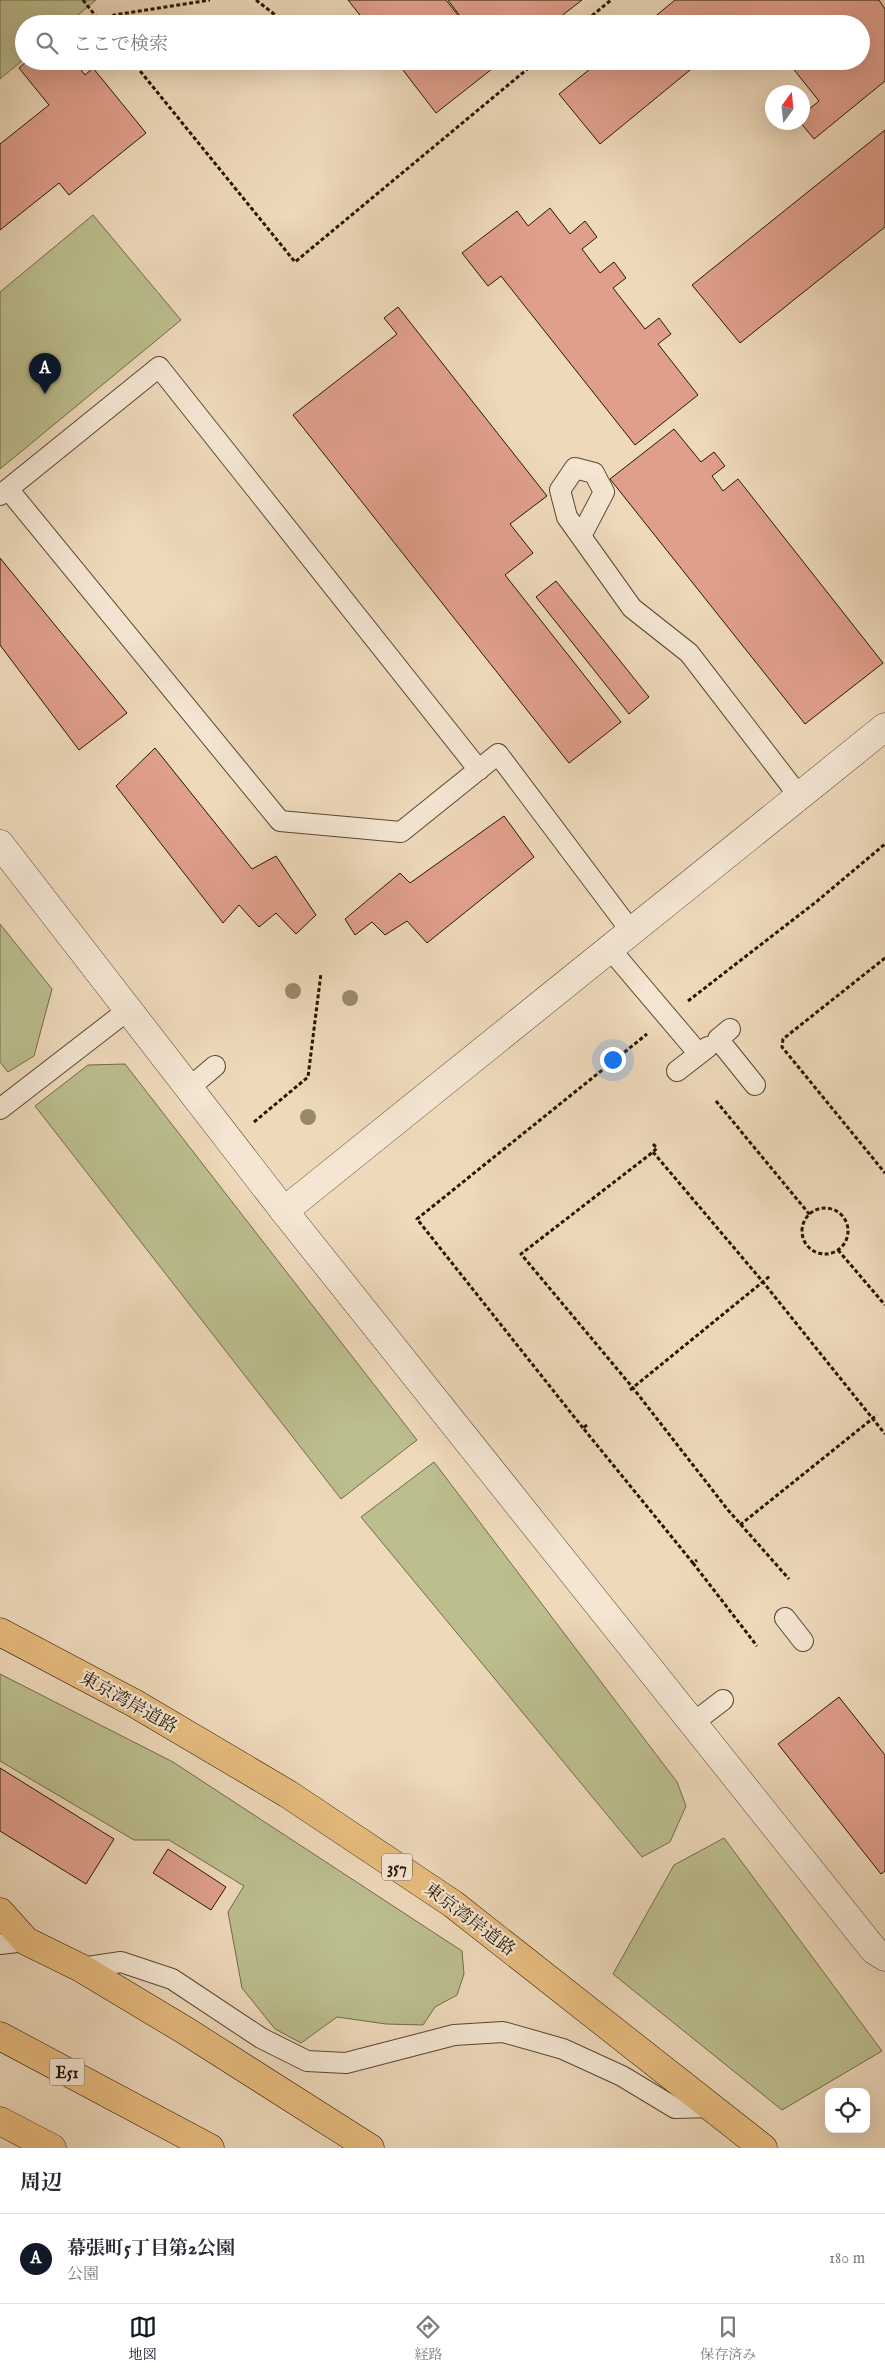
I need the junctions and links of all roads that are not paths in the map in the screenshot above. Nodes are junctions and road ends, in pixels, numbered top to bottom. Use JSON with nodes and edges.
{"nodes":[{"id":1,"x":4,"y":492,"type":"edge"},
{"id":2,"x":581,"y":536,"type":"dead end"},
{"id":3,"x":885,"y":727,"type":"edge"},
{"id":4,"x":479,"y":770,"type":"junction"},
{"id":5,"x":799,"y":796,"type":"junction"},
{"id":6,"x":0,"y":844,"type":"edge"},
{"id":7,"x":632,"y":931,"type":"junction"},
{"id":8,"x":610,"y":949,"type":"junction"},
{"id":9,"x":128,"y":1010,"type":"junction"},
{"id":10,"x":699,"y":1054,"type":"junction"},
{"id":11,"x":214,"y":1066,"type":"dead end"},
{"id":12,"x":677,"y":1071,"type":"dead end"},
{"id":13,"x":755,"y":1085,"type":"dead end"},
{"id":14,"x":189,"y":1088,"type":"junction"},
{"id":15,"x":0,"y":1109,"type":"edge"},
{"id":16,"x":284,"y":1211,"type":"junction"},
{"id":17,"x":785,"y":1618,"type":"dead end"},
{"id":18,"x":0,"y":1632,"type":"edge"},
{"id":19,"x":803,"y":1640,"type":"dead end"},
{"id":20,"x":723,"y":1700,"type":"dead end"},
{"id":21,"x":693,"y":1723,"type":"junction"},
{"id":22,"x":0,"y":1912,"type":"edge"},
{"id":23,"x":0,"y":1932,"type":"edge"},
{"id":24,"x":13,"y":1942,"type":"edge"},
{"id":25,"x":885,"y":1957,"type":"edge"},
{"id":26,"x":81,"y":1968,"type":"junction"},
{"id":27,"x":0,"y":2036,"type":"edge"},
{"id":28,"x":712,"y":2107,"type":"junction"},
{"id":29,"x":0,"y":2121,"type":"edge"},
{"id":30,"x":52,"y":2148,"type":"edge"},
{"id":31,"x":210,"y":2148,"type":"edge"},
{"id":32,"x":370,"y":2148,"type":"edge"},
{"id":33,"x":763,"y":2148,"type":"edge"}],
"edges":[{"from":1,"to":4,"type":"lane"},
{"from":1,"to":4,"type":"lane"},
{"from":2,"to":5,"type":"lane"},
{"from":3,"to":5,"type":"street"},
{"from":4,"to":7,"type":"lane"},
{"from":5,"to":7,"type":"street"},
{"from":6,"to":9,"type":"street"},
{"from":7,"to":8,"type":"street"},
{"from":8,"to":10,"type":"lane"},
{"from":8,"to":16,"type":"street"},
{"from":9,"to":14,"type":"street"},
{"from":9,"to":15,"type":"lane"},
{"from":10,"to":12,"type":"lane"},
{"from":10,"to":13,"type":"lane"},
{"from":11,"to":14,"type":"lane"},
{"from":14,"to":16,"type":"street"},
{"from":16,"to":21,"type":"street"},
{"from":17,"to":19,"type":"lane"},
{"from":18,"to":28,"type":"highway","name":"東京湾岸道路","number":"357"},
{"from":20,"to":21,"type":"lane"},
{"from":21,"to":25,"type":"street"},
{"from":22,"to":24,"type":"highway"},
{"from":23,"to":24,"type":"highway"},
{"from":24,"to":26,"type":"highway"},
{"from":26,"to":28,"type":"lane"},
{"from":26,"to":32,"type":"highway"},
{"from":27,"to":31,"type":"highway","number":"E51"},
{"from":28,"to":33,"type":"highway","name":"東京湾岸道路","number":"357"},
{"from":29,"to":30,"type":"highway"}]}
